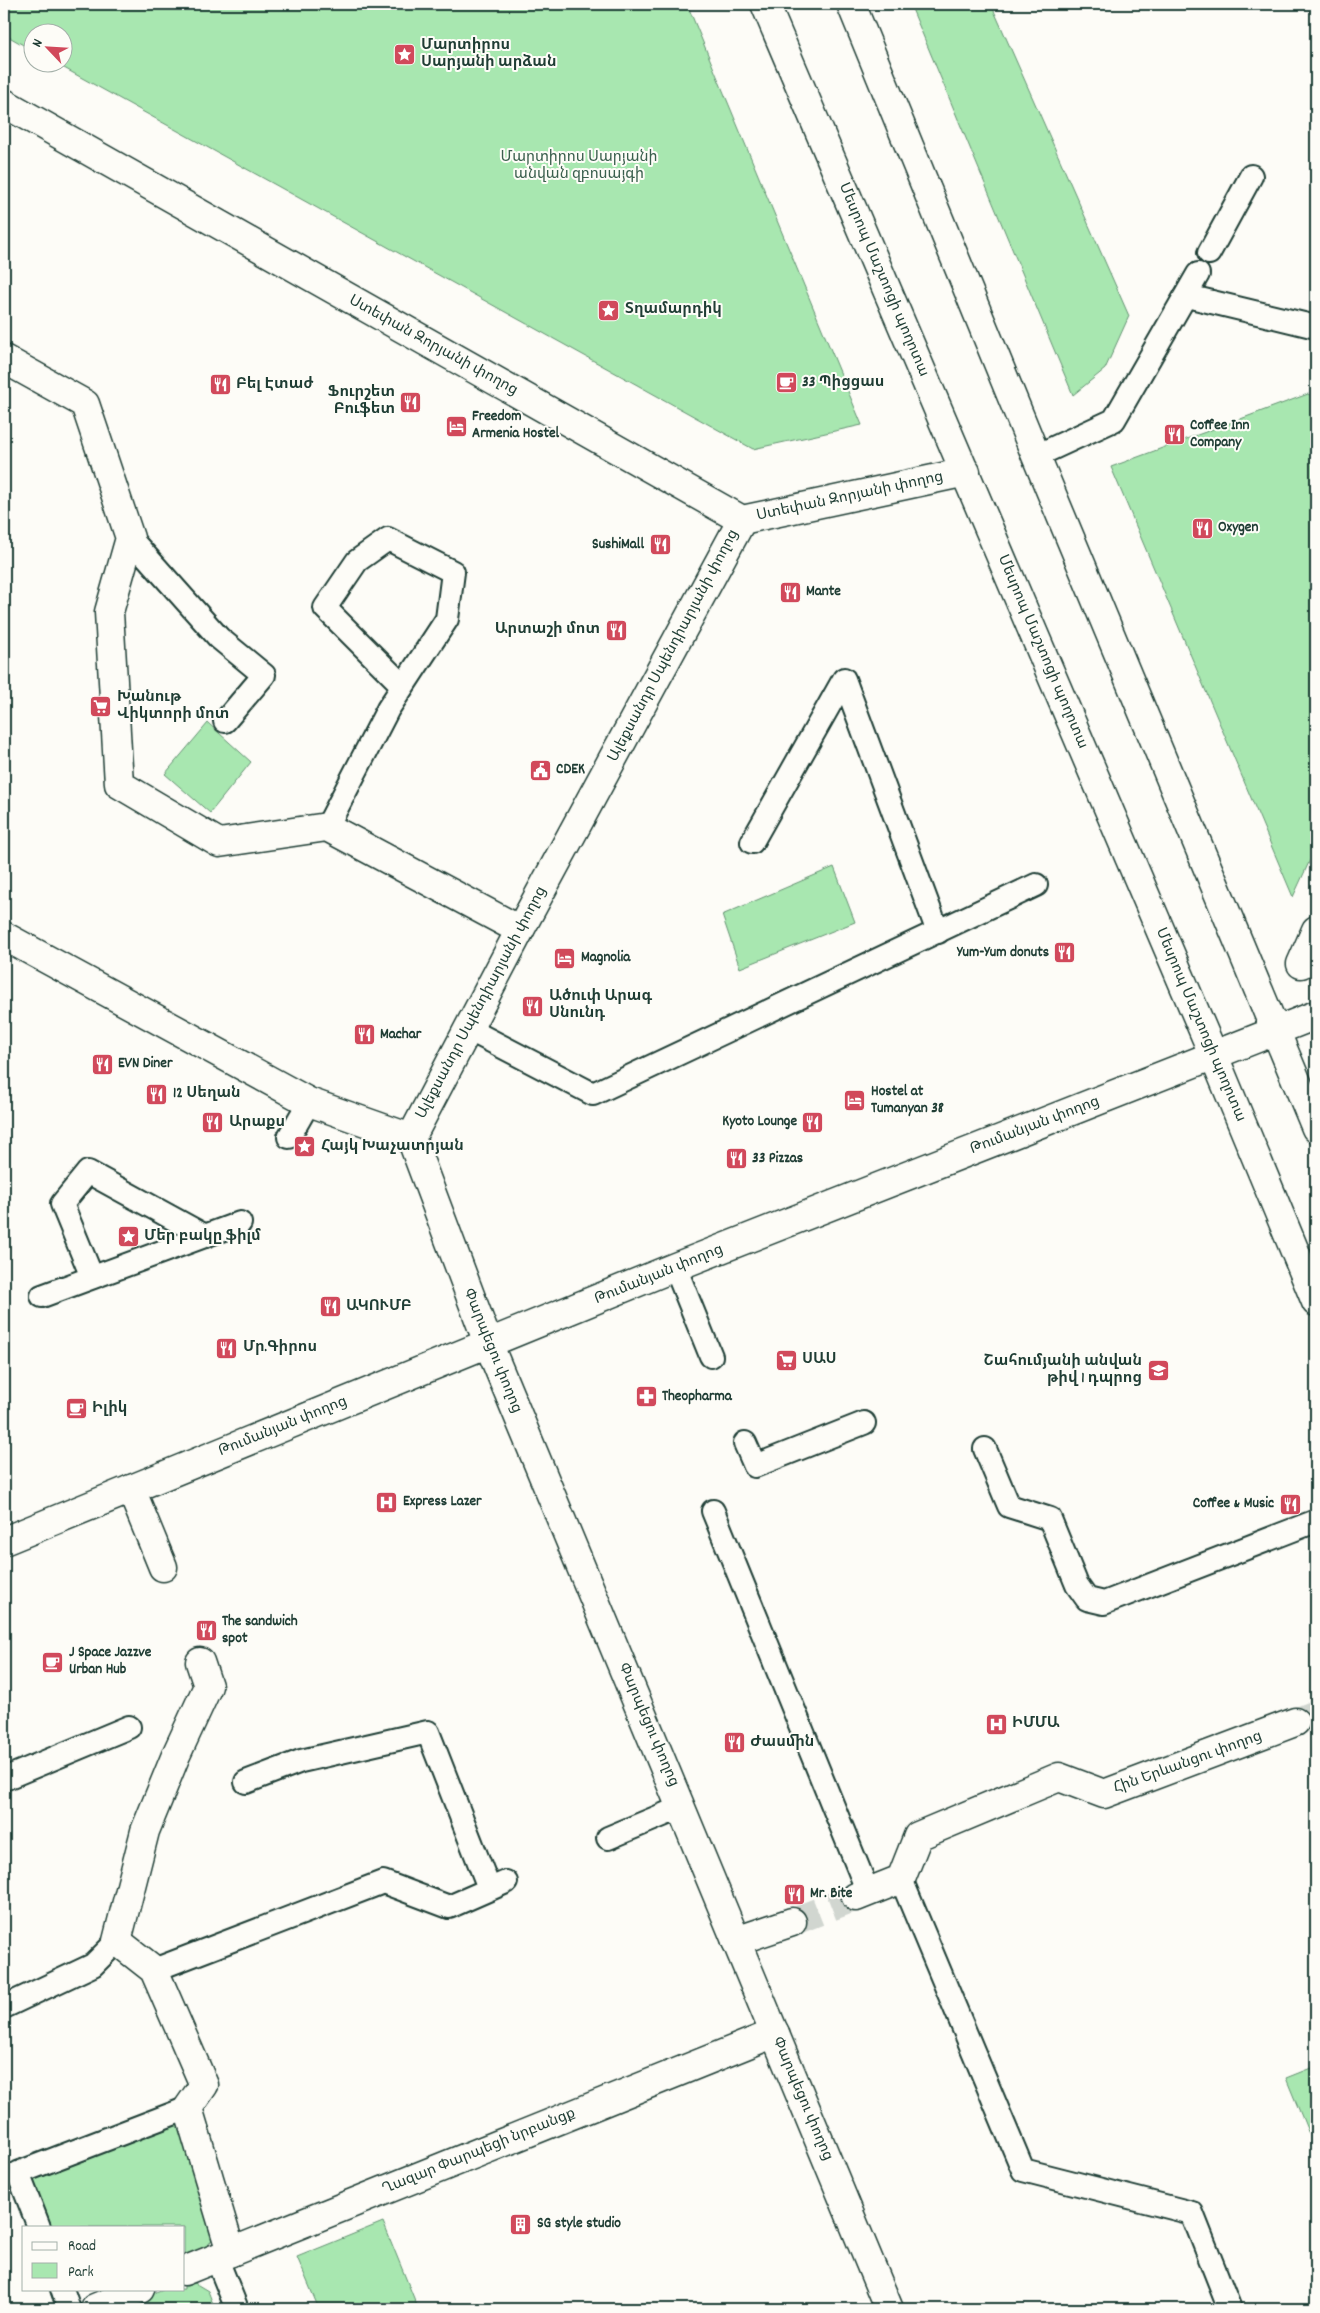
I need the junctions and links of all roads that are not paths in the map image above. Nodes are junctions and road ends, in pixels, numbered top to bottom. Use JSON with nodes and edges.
{"nodes":[{"id":1,"x":764,"y":4,"type":"edge"},
{"id":2,"x":851,"y":4,"type":"edge"},
{"id":3,"x":4,"y":103,"type":"edge"},
{"id":4,"x":1251,"y":176,"type":"dead end"},
{"id":5,"x":1209,"y":253,"type":"dead end"},
{"id":6,"x":1198,"y":274,"type":"dead end"},
{"id":7,"x":1186,"y":296,"type":"junction"},
{"id":8,"x":1316,"y":327,"type":"edge"},
{"id":9,"x":4,"y":359,"type":"edge"},
{"id":10,"x":1036,"y":456,"type":"junction"},
{"id":11,"x":966,"y":472,"type":"junction"},
{"id":12,"x":742,"y":520,"type":"junction"},
{"id":13,"x":130,"y":538,"type":"junction"},
{"id":14,"x":403,"y":686,"type":"junction"},
{"id":15,"x":225,"y":721,"type":"dead end"},
{"id":16,"x":328,"y":827,"type":"junction"},
{"id":17,"x":752,"y":842,"type":"dead end"},
{"id":18,"x":1036,"y":885,"type":"dead end"},
{"id":19,"x":520,"y":930,"type":"junction"},
{"id":20,"x":1316,"y":930,"type":"edge"},
{"id":21,"x":938,"y":932,"type":"junction"},
{"id":22,"x":4,"y":936,"type":"edge"},
{"id":23,"x":1301,"y":964,"type":"dead end"},
{"id":24,"x":1316,"y":1015,"type":"edge"},
{"id":25,"x":468,"y":1029,"type":"junction"},
{"id":26,"x":1276,"y":1031,"type":"junction"},
{"id":27,"x":1214,"y":1056,"type":"junction"},
{"id":28,"x":309,"y":1102,"type":"junction"},
{"id":29,"x":1316,"y":1128,"type":"edge"},
{"id":30,"x":288,"y":1137,"type":"dead end"},
{"id":31,"x":411,"y":1138,"type":"junction"},
{"id":32,"x":240,"y":1223,"type":"dead end"},
{"id":33,"x":206,"y":1236,"type":"junction"},
{"id":34,"x":675,"y":1267,"type":"junction"},
{"id":35,"x":92,"y":1277,"type":"junction"},
{"id":36,"x":42,"y":1296,"type":"dead end"},
{"id":37,"x":1316,"y":1302,"type":"edge"},
{"id":38,"x":488,"y":1344,"type":"junction"},
{"id":39,"x":711,"y":1356,"type":"dead end"},
{"id":40,"x":864,"y":1423,"type":"dead end"},
{"id":41,"x":745,"y":1443,"type":"dead end"},
{"id":42,"x":985,"y":1449,"type":"dead end"},
{"id":43,"x":131,"y":1489,"type":"junction"},
{"id":44,"x":713,"y":1511,"type":"dead end"},
{"id":45,"x":1316,"y":1521,"type":"edge"},
{"id":46,"x":4,"y":1541,"type":"edge"},
{"id":47,"x":163,"y":1568,"type":"dead end"},
{"id":48,"x":200,"y":1662,"type":"dead end"},
{"id":49,"x":1295,"y":1722,"type":"tunnel mouth"},
{"id":50,"x":129,"y":1727,"type":"dead end"},
{"id":51,"x":4,"y":1779,"type":"edge"},
{"id":52,"x":246,"y":1782,"type":"dead end"},
{"id":53,"x":682,"y":1807,"type":"junction"},
{"id":54,"x":608,"y":1838,"type":"dead end"},
{"id":55,"x":901,"y":1879,"type":"junction"},
{"id":56,"x":862,"y":1894,"type":"joint"},
{"id":57,"x":792,"y":1922,"type":"tunnel mouth"},
{"id":58,"x":117,"y":1941,"type":"junction"},
{"id":59,"x":736,"y":1941,"type":"junction"},
{"id":60,"x":154,"y":1970,"type":"junction"},
{"id":61,"x":4,"y":2007,"type":"edge"},
{"id":62,"x":775,"y":2033,"type":"junction"},
{"id":63,"x":188,"y":2108,"type":"junction"},
{"id":64,"x":38,"y":2226,"type":"edge"},
{"id":65,"x":223,"y":2254,"type":"junction"},
{"id":66,"x":185,"y":2271,"type":"edge"},
{"id":67,"x":63,"y":2290,"type":"edge"},
{"id":68,"x":137,"y":2290,"type":"edge"},
{"id":69,"x":85,"y":2309,"type":"edge"},
{"id":70,"x":237,"y":2309,"type":"edge"},
{"id":71,"x":889,"y":2309,"type":"edge"},
{"id":72,"x":1230,"y":2309,"type":"edge"}],
"edges":[{"from":1,"to":11,"type":"main road","name":"Մեսրոպ Մաշտոցի պողոտա"},
{"from":2,"to":10,"type":"main road"},
{"from":3,"to":12,"type":"main road","name":"Ստեփան Զորյանի փողոց"},
{"from":4,"to":5,"type":"lane"},
{"from":6,"to":7,"type":"lane"},
{"from":7,"to":8,"type":"lane"},
{"from":7,"to":10,"type":"lane"},
{"from":9,"to":13,"type":"main road"},
{"from":10,"to":26,"type":"main road"},
{"from":11,"to":12,"type":"main road","name":"Ստեփան Զորյանի փողոց"},
{"from":11,"to":27,"type":"main road","name":"Մեսրոպ Մաշտոցի պողոտա"},
{"from":12,"to":19,"type":"main road","name":"Ալեքսանդր Սպենդիարյանի փողոց"},
{"from":13,"to":15,"type":"lane"},
{"from":13,"to":16,"type":"main road"},
{"from":14,"to":14,"type":"lane"},
{"from":14,"to":16,"type":"lane"},
{"from":16,"to":19,"type":"main road"},
{"from":17,"to":21,"type":"lane"},
{"from":18,"to":21,"type":"lane"},
{"from":19,"to":25,"type":"main road","name":"Ալեքսանդր Սպենդիարյանի փողոց"},
{"from":20,"to":23,"type":"main road"},
{"from":21,"to":25,"type":"lane"},
{"from":22,"to":28,"type":"main road"},
{"from":24,"to":26,"type":"main road","name":"Թումանյան փողոց"},
{"from":25,"to":31,"type":"main road","name":"Ալեքսանդր Սպենդիարյանի փողոց"},
{"from":26,"to":27,"type":"main road","name":"Թումանյան փողոց"},
{"from":26,"to":29,"type":"main road"},
{"from":27,"to":34,"type":"main road","name":"Թումանյան փողոց"},
{"from":27,"to":37,"type":"main road","name":"Մեսրոպ Մաշտոցի պողոտա"},
{"from":28,"to":30,"type":"lane"},
{"from":28,"to":31,"type":"main road"},
{"from":31,"to":38,"type":"main road","name":"Փարպեցու փողոց"},
{"from":32,"to":33,"type":"lane"},
{"from":33,"to":35,"type":"lane"},
{"from":33,"to":35,"type":"lane"},
{"from":34,"to":38,"type":"main road","name":"Թումանյան փողոց"},
{"from":34,"to":39,"type":"lane"},
{"from":35,"to":36,"type":"lane"},
{"from":38,"to":43,"type":"main road","name":"Թումանյան փողոց"},
{"from":38,"to":53,"type":"main road","name":"Փարպեցու փողոց"},
{"from":40,"to":41,"type":"lane"},
{"from":42,"to":45,"type":"lane"},
{"from":43,"to":46,"type":"main road","name":"Թումանյան փողոց"},
{"from":43,"to":47,"type":"main road"},
{"from":44,"to":56,"type":"lane"},
{"from":48,"to":58,"type":"main road"},
{"from":49,"to":55,"type":"main road","name":"Հին Երևանցու փողոց"},
{"from":50,"to":51,"type":"lane"},
{"from":52,"to":60,"type":"lane"},
{"from":53,"to":54,"type":"lane"},
{"from":53,"to":59,"type":"main road","name":"Փարպեցու փողոց"},
{"from":55,"to":56,"type":"main road"},
{"from":55,"to":72,"type":"lane"},
{"from":57,"to":59,"type":"main road"},
{"from":58,"to":60,"type":"main road"},
{"from":58,"to":61,"type":"lane"},
{"from":59,"to":62,"type":"main road","name":"Փարպեցու փողոց"},
{"from":60,"to":63,"type":"main road"},
{"from":62,"to":65,"type":"main road","name":"Ղազար Փարպեցի նրբանցք"},
{"from":62,"to":71,"type":"main road","name":"Փարպեցու փողոց"},
{"from":63,"to":64,"type":"lane"},
{"from":63,"to":65,"type":"main road"},
{"from":65,"to":66,"type":"main road","name":"Ղազար Փարպեցի նրբանցք"},
{"from":65,"to":70,"type":"lane"},
{"from":67,"to":69,"type":"lane"},
{"from":68,"to":69,"type":"main road"}]}
